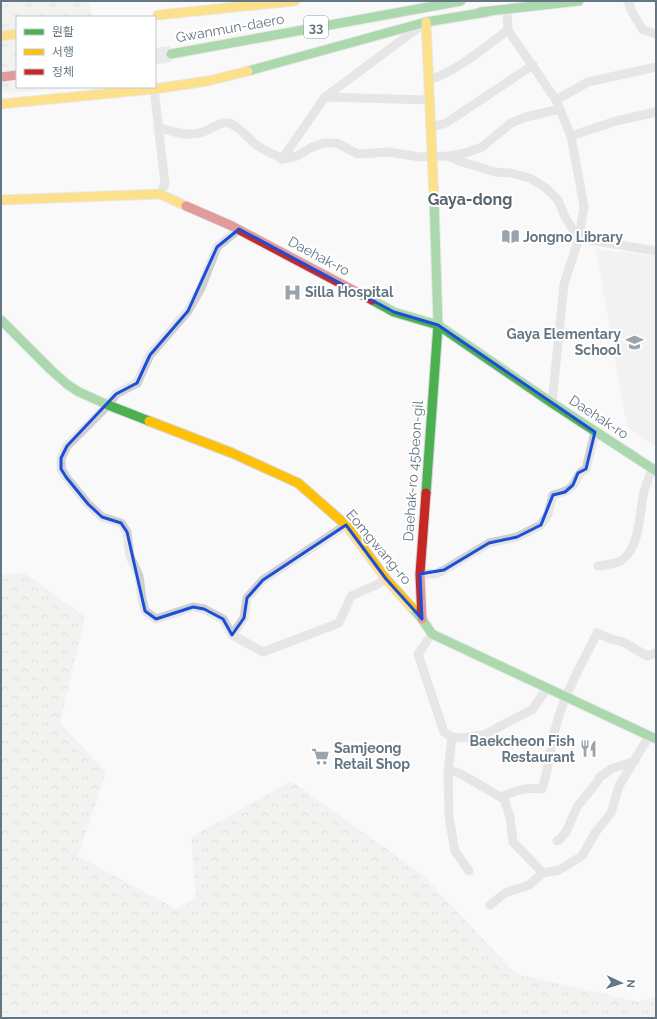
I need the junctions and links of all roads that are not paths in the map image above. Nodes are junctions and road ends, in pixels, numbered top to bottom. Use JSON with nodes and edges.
{"nodes":[{"id":1,"x":295,"y":1,"type":"edge"},
{"id":2,"x":460,"y":1,"type":"edge"},
{"id":3,"x":579,"y":1,"type":"edge"},
{"id":4,"x":628,"y":1,"type":"edge"},
{"id":5,"x":507,"y":9,"type":"junction"},
{"id":6,"x":487,"y":12,"type":"junction"},
{"id":7,"x":158,"y":15,"type":"dead end"},
{"id":8,"x":371,"y":17,"type":"junction"},
{"id":9,"x":426,"y":22,"type":"junction"},
{"id":10,"x":508,"y":30,"type":"junction"},
{"id":11,"x":16,"y":34,"type":"edge"},
{"id":12,"x":656,"y":34,"type":"edge"},
{"id":13,"x":1,"y":36,"type":"edge"},
{"id":14,"x":171,"y":54,"type":"tunnel mouth"},
{"id":15,"x":533,"y":65,"type":"junction"},
{"id":16,"x":656,"y":67,"type":"edge"},
{"id":17,"x":16,"y":75,"type":"edge"},
{"id":18,"x":1,"y":77,"type":"edge"},
{"id":19,"x":429,"y":80,"type":"junction"},
{"id":20,"x":154,"y":89,"type":"junction"},
{"id":21,"x":325,"y":98,"type":"junction"},
{"id":22,"x":430,"y":100,"type":"junction"},
{"id":23,"x":556,"y":100,"type":"junction"},
{"id":24,"x":1,"y":104,"type":"edge"},
{"id":25,"x":560,"y":109,"type":"junction"},
{"id":26,"x":656,"y":112,"type":"edge"},
{"id":27,"x":158,"y":127,"type":"junction"},
{"id":28,"x":431,"y":127,"type":"junction"},
{"id":29,"x":571,"y":136,"type":"junction"},
{"id":30,"x":449,"y":156,"type":"junction"},
{"id":31,"x":433,"y":157,"type":"junction"},
{"id":32,"x":282,"y":159,"type":"junction"},
{"id":33,"x":160,"y":194,"type":"junction"},
{"id":34,"x":1,"y":200,"type":"edge"},
{"id":35,"x":239,"y":229,"type":"junction"},
{"id":36,"x":579,"y":238,"type":"junction"},
{"id":37,"x":656,"y":251,"type":"edge"},
{"id":38,"x":1,"y":320,"type":"edge"},
{"id":39,"x":438,"y":325,"type":"junction"},
{"id":40,"x":552,"y":403,"type":"junction"},
{"id":41,"x":108,"y":405,"type":"junction"},
{"id":42,"x":595,"y":432,"type":"junction"},
{"id":43,"x":654,"y":470,"type":"edge"},
{"id":44,"x":346,"y":525,"type":"junction"},
{"id":45,"x":598,"y":566,"type":"dead end"},
{"id":46,"x":420,"y":574,"type":"junction"},
{"id":47,"x":386,"y":579,"type":"junction"},
{"id":48,"x":422,"y":619,"type":"junction"},
{"id":49,"x":432,"y":634,"type":"junction"},
{"id":50,"x":232,"y":635,"type":"junction"},
{"id":51,"x":656,"y":653,"type":"edge"},
{"id":52,"x":547,"y":688,"type":"junction"},
{"id":53,"x":567,"y":697,"type":"junction"},
{"id":54,"x":452,"y":737,"type":"junction"},
{"id":55,"x":652,"y":737,"type":"edge"},
{"id":56,"x":635,"y":761,"type":"junction"},
{"id":57,"x":448,"y":770,"type":"junction"},
{"id":58,"x":501,"y":797,"type":"junction"},
{"id":59,"x":557,"y":841,"type":"dead end"},
{"id":60,"x":469,"y":871,"type":"dead end"},
{"id":61,"x":543,"y":873,"type":"junction"},
{"id":62,"x":490,"y":906,"type":"dead end"}],
"edges":[{"from":1,"to":7,"type":"main road","name":"Gwanmun-daero","number":"33"},
{"from":2,"to":8,"type":"main road","name":"Gwanmun-daero","number":"33"},
{"from":3,"to":5,"type":"main road"},
{"from":4,"to":12,"type":"street"},
{"from":5,"to":6,"type":"main road"},
{"from":5,"to":10,"type":"street"},
{"from":6,"to":8,"type":"main road"},
{"from":6,"to":9,"type":"main road"},
{"from":8,"to":14,"type":"main road","name":"Gwanmun-daero","number":"33"},
{"from":9,"to":19,"type":"main road","name":"Daehak-ro 45beon-gil"},
{"from":9,"to":20,"type":"main road"},
{"from":9,"to":21,"type":"street"},
{"from":10,"to":15,"type":"street"},
{"from":10,"to":19,"type":"street"},
{"from":11,"to":13,"type":"main road"},
{"from":15,"to":23,"type":"street"},
{"from":15,"to":28,"type":"street"},
{"from":16,"to":23,"type":"street"},
{"from":17,"to":18,"type":"main road"},
{"from":19,"to":22,"type":"main road","name":"Daehak-ro 45beon-gil"},
{"from":20,"to":24,"type":"main road"},
{"from":20,"to":27,"type":"street"},
{"from":21,"to":22,"type":"street"},
{"from":21,"to":32,"type":"street"},
{"from":22,"to":28,"type":"main road","name":"Daehak-ro 45beon-gil"},
{"from":23,"to":25,"type":"street"},
{"from":25,"to":29,"type":"street"},
{"from":25,"to":30,"type":"street"},
{"from":26,"to":29,"type":"street"},
{"from":27,"to":32,"type":"street"},
{"from":27,"to":33,"type":"street"},
{"from":28,"to":31,"type":"main road","name":"Daehak-ro 45beon-gil"},
{"from":29,"to":36,"type":"street"},
{"from":30,"to":31,"type":"street"},
{"from":30,"to":36,"type":"street"},
{"from":31,"to":32,"type":"street"},
{"from":31,"to":39,"type":"main road","name":"Daehak-ro 45beon-gil"},
{"from":33,"to":34,"type":"main road","name":"Daehak-ro"},
{"from":33,"to":35,"type":"main road","name":"Daehak-ro"},
{"from":35,"to":39,"type":"main road","name":"Daehak-ro"},
{"from":35,"to":41,"type":"street"},
{"from":36,"to":37,"type":"street"},
{"from":36,"to":40,"type":"street"},
{"from":38,"to":41,"type":"main road","name":"Eomgwang-ro"},
{"from":39,"to":40,"type":"main road","name":"Daehak-ro"},
{"from":39,"to":46,"type":"main road","name":"Daehak-ro 45beon-gil"},
{"from":40,"to":42,"type":"main road","name":"Daehak-ro"},
{"from":41,"to":44,"type":"main road","name":"Eomgwang-ro"},
{"from":41,"to":50,"type":"street"},
{"from":42,"to":43,"type":"main road","name":"Daehak-ro"},
{"from":42,"to":46,"type":"street"},
{"from":43,"to":45,"type":"street"},
{"from":44,"to":47,"type":"main road","name":"Eomgwang-ro"},
{"from":44,"to":50,"type":"street"},
{"from":46,"to":48,"type":"main road","name":"Daehak-ro 45beon-gil"},
{"from":47,"to":48,"type":"main road","name":"Eomgwang-ro"},
{"from":47,"to":50,"type":"street"},
{"from":48,"to":49,"type":"main road","name":"Eomgwang-ro"},
{"from":49,"to":52,"type":"main road"},
{"from":49,"to":54,"type":"street"},
{"from":51,"to":53,"type":"street"},
{"from":52,"to":53,"type":"main road"},
{"from":52,"to":54,"type":"street"},
{"from":53,"to":55,"type":"main road"},
{"from":53,"to":58,"type":"street"},
{"from":54,"to":57,"type":"street"},
{"from":55,"to":56,"type":"street"},
{"from":56,"to":59,"type":"street"},
{"from":56,"to":61,"type":"street"},
{"from":57,"to":58,"type":"street"},
{"from":57,"to":60,"type":"street"},
{"from":58,"to":61,"type":"street"},
{"from":61,"to":62,"type":"street"}]}
